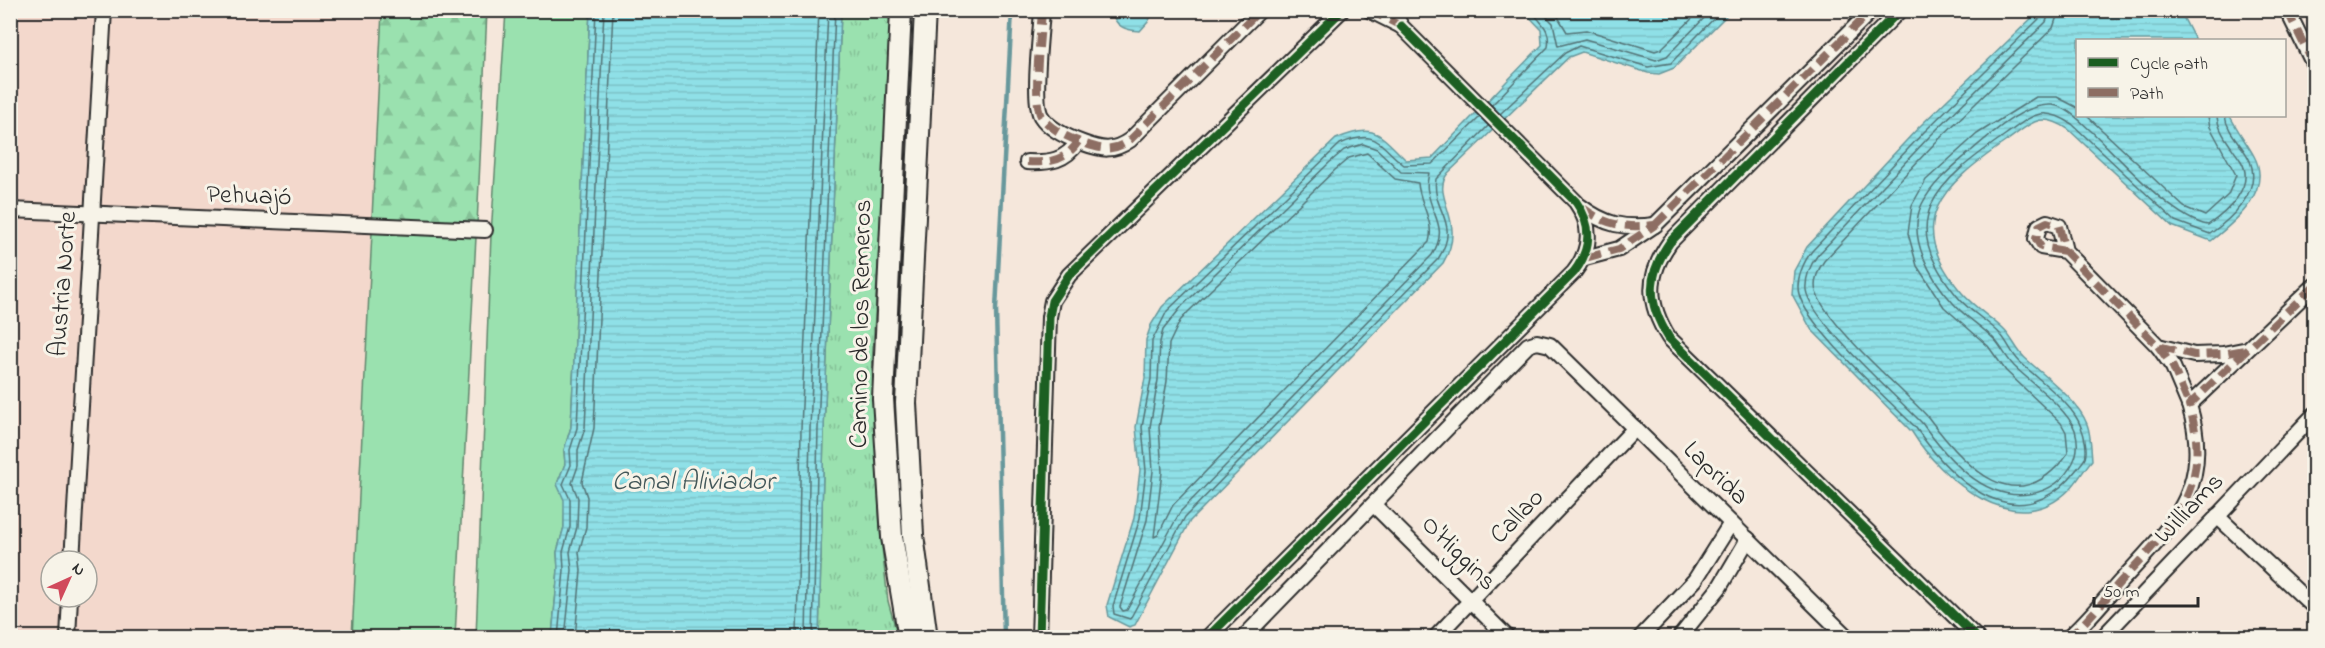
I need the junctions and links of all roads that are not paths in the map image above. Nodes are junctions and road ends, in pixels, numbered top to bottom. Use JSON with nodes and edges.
{"nodes":[{"id":1,"x":104,"y":10,"type":"edge"},
{"id":2,"x":901,"y":10,"type":"edge"},
{"id":3,"x":925,"y":10,"type":"edge"},
{"id":4,"x":1042,"y":10,"type":"edge"},
{"id":5,"x":1260,"y":10,"type":"edge"},
{"id":6,"x":1369,"y":10,"type":"edge"},
{"id":7,"x":1393,"y":10,"type":"edge"},
{"id":8,"x":1872,"y":10,"type":"edge"},
{"id":9,"x":1900,"y":10,"type":"edge"},
{"id":10,"x":2287,"y":10,"type":"edge"},
{"id":11,"x":1345,"y":11,"type":"edge"},
{"id":12,"x":1401,"y":27,"type":"junction"},
{"id":13,"x":2314,"y":65,"type":"edge"},
{"id":14,"x":1078,"y":141,"type":"junction"},
{"id":15,"x":1028,"y":162,"type":"dead end"},
{"id":16,"x":1576,"y":202,"type":"junction"},
{"id":17,"x":10,"y":210,"type":"edge"},
{"id":18,"x":93,"y":215,"type":"junction"},
{"id":19,"x":1655,"y":225,"type":"junction"},
{"id":20,"x":485,"y":230,"type":"dead end"},
{"id":21,"x":2065,"y":251,"type":"dead end"},
{"id":22,"x":1585,"y":258,"type":"junction"},
{"id":23,"x":2314,"y":286,"type":"edge"},
{"id":24,"x":2158,"y":346,"type":"junction"},
{"id":25,"x":2244,"y":350,"type":"junction"},
{"id":26,"x":2189,"y":405,"type":"junction"},
{"id":27,"x":2314,"y":415,"type":"edge"},
{"id":28,"x":1635,"y":428,"type":"junction"},
{"id":29,"x":1374,"y":505,"type":"junction"},
{"id":30,"x":2217,"y":516,"type":"junction"},
{"id":31,"x":1731,"y":523,"type":"junction"},
{"id":32,"x":1748,"y":540,"type":"junction"},
{"id":33,"x":73,"y":549,"type":"edge"},
{"id":34,"x":1471,"y":601,"type":"junction"},
{"id":35,"x":2314,"y":608,"type":"edge"},
{"id":36,"x":69,"y":609,"type":"edge"},
{"id":37,"x":2103,"y":637,"type":"edge"},
{"id":38,"x":68,"y":638,"type":"edge"},
{"id":39,"x":909,"y":638,"type":"edge"},
{"id":40,"x":927,"y":638,"type":"edge"},
{"id":41,"x":1039,"y":638,"type":"edge"},
{"id":42,"x":1207,"y":638,"type":"edge"},
{"id":43,"x":1243,"y":638,"type":"edge"},
{"id":44,"x":1435,"y":638,"type":"edge"},
{"id":45,"x":1508,"y":638,"type":"edge"},
{"id":46,"x":1640,"y":638,"type":"edge"},
{"id":47,"x":1679,"y":638,"type":"edge"},
{"id":48,"x":1848,"y":638,"type":"edge"},
{"id":49,"x":1977,"y":638,"type":"edge"},
{"id":50,"x":2068,"y":638,"type":"edge"}],
"edges":[{"from":1,"to":18,"type":"street","name":"Austria Norte"},
{"from":2,"to":39,"type":"main road","name":"Camino de los Remeros"},
{"from":3,"to":40,"type":"main road","name":"Camino de los Remeros"},
{"from":4,"to":14,"type":"street"},
{"from":5,"to":14,"type":"street"},
{"from":6,"to":12,"type":"street"},
{"from":7,"to":12,"type":"street"},
{"from":8,"to":19,"type":"street"},
{"from":9,"to":49,"type":"street"},
{"from":10,"to":13,"type":"street"},
{"from":11,"to":41,"type":"street"},
{"from":12,"to":16,"type":"street"},
{"from":14,"to":15,"type":"street"},
{"from":16,"to":19,"type":"street"},
{"from":16,"to":22,"type":"street"},
{"from":17,"to":18,"type":"street","name":"Pehuajó"},
{"from":18,"to":20,"type":"street","name":"Pehuajó"},
{"from":18,"to":33,"type":"street","name":"Austria Norte"},
{"from":19,"to":22,"type":"street"},
{"from":21,"to":24,"type":"street"},
{"from":22,"to":42,"type":"street"},
{"from":23,"to":25,"type":"street"},
{"from":24,"to":25,"type":"street"},
{"from":24,"to":26,"type":"street"},
{"from":25,"to":26,"type":"street"},
{"from":26,"to":50,"type":"street"},
{"from":27,"to":30,"type":"street","name":"Williams"},
{"from":28,"to":29,"type":"street","name":"Laprida"},
{"from":28,"to":31,"type":"street","name":"Laprida"},
{"from":28,"to":34,"type":"street","name":"Callao"},
{"from":29,"to":34,"type":"street","name":"O'Higgins"},
{"from":29,"to":43,"type":"street"},
{"from":30,"to":35,"type":"street"},
{"from":30,"to":37,"type":"street","name":"Williams"},
{"from":31,"to":32,"type":"street","name":"Laprida"},
{"from":31,"to":46,"type":"street"},
{"from":32,"to":47,"type":"street"},
{"from":32,"to":48,"type":"street","name":"Laprida"},
{"from":34,"to":44,"type":"street","name":"Callao"},
{"from":34,"to":45,"type":"street","name":"O'Higgins"},
{"from":36,"to":38,"type":"street"}]}
